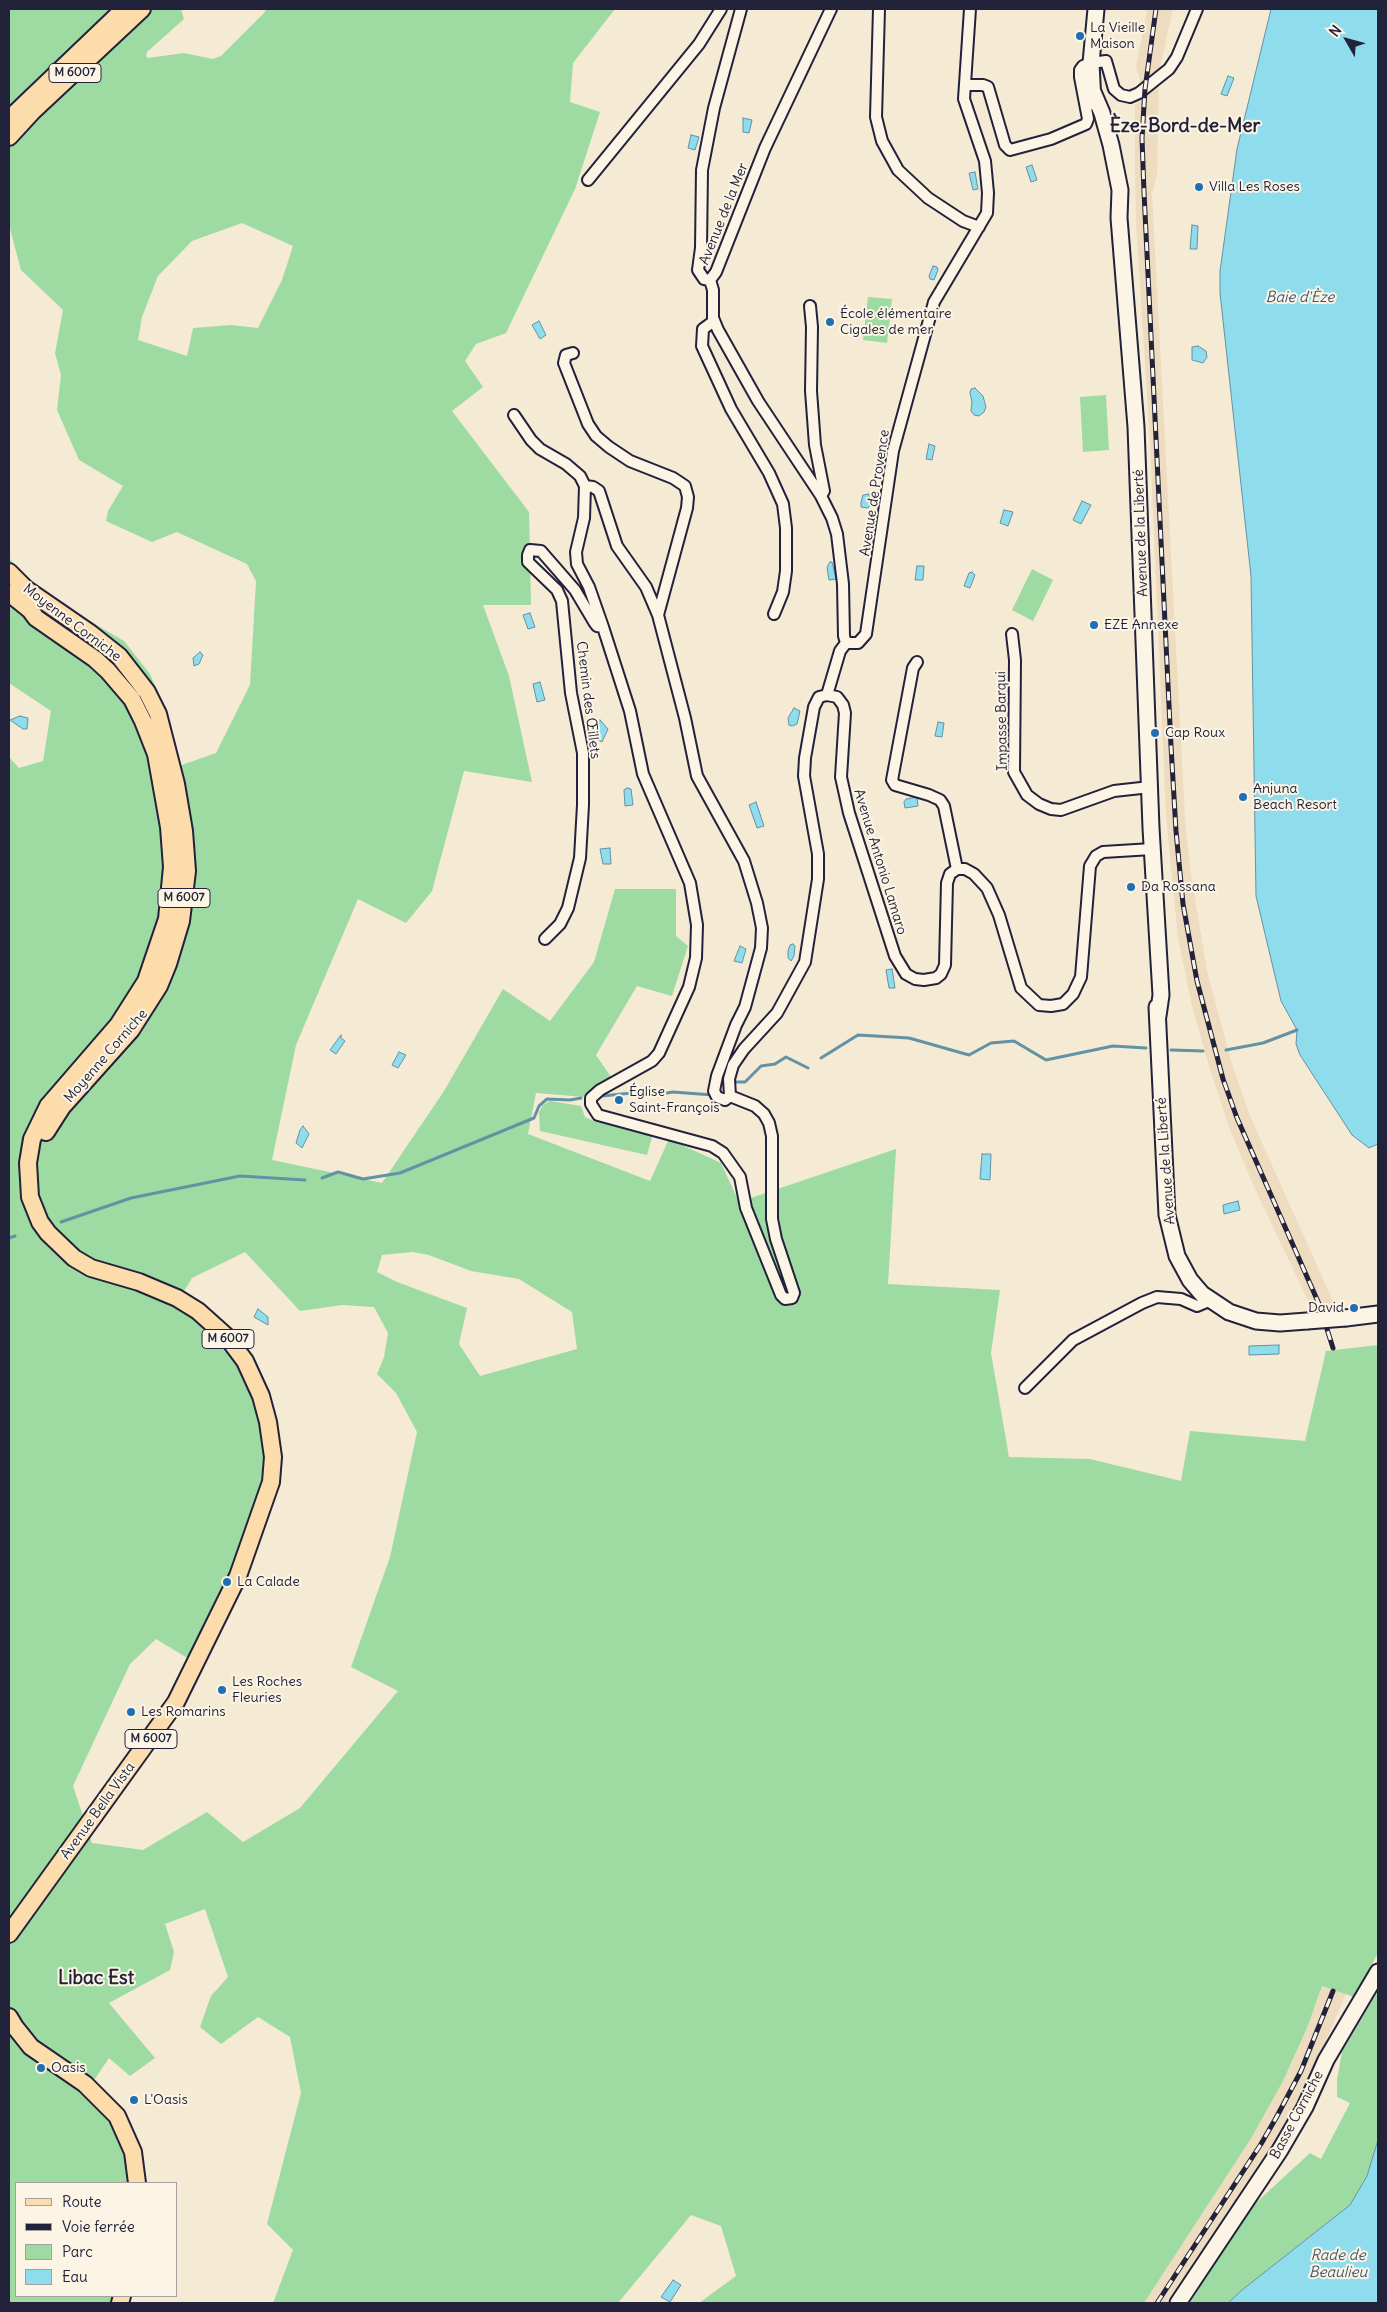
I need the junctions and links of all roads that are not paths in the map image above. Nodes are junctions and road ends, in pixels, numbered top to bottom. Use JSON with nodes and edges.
{"nodes":[{"id":1,"x":124,"y":9,"type":"edge"},
{"id":2,"x":142,"y":9,"type":"edge"},
{"id":3,"x":720,"y":9,"type":"edge"},
{"id":4,"x":741,"y":9,"type":"edge"},
{"id":5,"x":831,"y":9,"type":"edge"},
{"id":6,"x":880,"y":9,"type":"edge"},
{"id":7,"x":970,"y":9,"type":"edge"},
{"id":8,"x":1096,"y":9,"type":"edge"},
{"id":9,"x":1197,"y":9,"type":"edge"},
{"id":10,"x":1098,"y":62,"type":"junction"},
{"id":11,"x":965,"y":85,"type":"junction"},
{"id":12,"x":9,"y":119,"type":"edge"},
{"id":13,"x":9,"y":138,"type":"edge"},
{"id":14,"x":588,"y":180,"type":"dead end"},
{"id":15,"x":975,"y":226,"type":"junction"},
{"id":16,"x":710,"y":280,"type":"junction"},
{"id":17,"x":810,"y":306,"type":"dead end"},
{"id":18,"x":714,"y":320,"type":"junction"},
{"id":19,"x":574,"y":353,"type":"dead end"},
{"id":20,"x":514,"y":415,"type":"dead end"},
{"id":21,"x":585,"y":486,"type":"junction"},
{"id":22,"x":821,"y":496,"type":"junction"},
{"id":23,"x":9,"y":572,"type":"edge"},
{"id":24,"x":9,"y":593,"type":"edge"},
{"id":25,"x":30,"y":610,"type":"junction"},
{"id":26,"x":774,"y":614,"type":"dead end"},
{"id":27,"x":658,"y":615,"type":"junction"},
{"id":28,"x":603,"y":627,"type":"junction"},
{"id":29,"x":90,"y":633,"type":"junction"},
{"id":30,"x":1012,"y":634,"type":"dead end"},
{"id":31,"x":846,"y":643,"type":"junction"},
{"id":32,"x":917,"y":662,"type":"dead end"},
{"id":33,"x":827,"y":695,"type":"junction"},
{"id":34,"x":156,"y":754,"type":"junction"},
{"id":35,"x":1150,"y":787,"type":"junction"},
{"id":36,"x":1152,"y":849,"type":"junction"},
{"id":37,"x":957,"y":869,"type":"junction"},
{"id":38,"x":545,"y":939,"type":"dead end"},
{"id":39,"x":730,"y":1096,"type":"junction"},
{"id":40,"x":60,"y":1245,"type":"junction"},
{"id":41,"x":1209,"y":1300,"type":"junction"},
{"id":42,"x":1378,"y":1314,"type":"edge"},
{"id":43,"x":1025,"y":1388,"type":"dead end"},
{"id":44,"x":258,"y":1523,"type":"joint"},
{"id":45,"x":9,"y":1934,"type":"edge"},
{"id":46,"x":1378,"y":1972,"type":"edge"},
{"id":47,"x":9,"y":2017,"type":"edge"},
{"id":48,"x":138,"y":2182,"type":"edge"},
{"id":49,"x":1178,"y":2303,"type":"edge"}],
"edges":[{"from":1,"to":12,"type":"main road","number":"M 6007"},
{"from":2,"to":13,"type":"main road","number":"M 6007"},
{"from":3,"to":14,"type":"street"},
{"from":4,"to":16,"type":"street","name":"Avenue de la Mer"},
{"from":5,"to":16,"type":"street","name":"Avenue de la Mer"},
{"from":6,"to":15,"type":"street"},
{"from":7,"to":11,"type":"street","name":"Avenue de Provence"},
{"from":8,"to":10,"type":"main road","name":"Avenue de la Liberté"},
{"from":9,"to":10,"type":"street"},
{"from":10,"to":11,"type":"street"},
{"from":10,"to":35,"type":"main road","name":"Avenue de la Liberté"},
{"from":11,"to":15,"type":"street","name":"Avenue de Provence"},
{"from":15,"to":31,"type":"street","name":"Avenue de Provence"},
{"from":16,"to":18,"type":"street"},
{"from":17,"to":22,"type":"street"},
{"from":18,"to":22,"type":"street","name":"Avenue de Provence"},
{"from":18,"to":26,"type":"street"},
{"from":19,"to":27,"type":"street"},
{"from":20,"to":21,"type":"street"},
{"from":21,"to":27,"type":"street"},
{"from":21,"to":28,"type":"street"},
{"from":22,"to":31,"type":"street","name":"Avenue de Provence"},
{"from":23,"to":29,"type":"main road","name":"Moyenne Corniche","number":"M 6007"},
{"from":24,"to":25,"type":"main road","name":"Moyenne Corniche","number":"M 6007"},
{"from":25,"to":29,"type":"main road"},
{"from":25,"to":34,"type":"main road","name":"Moyenne Corniche","number":"M 6007"},
{"from":27,"to":39,"type":"street"},
{"from":28,"to":38,"type":"street","name":"Chemin des Œillets"},
{"from":28,"to":39,"type":"street"},
{"from":29,"to":34,"type":"main road"},
{"from":29,"to":40,"type":"main road","name":"Moyenne Corniche","number":"M 6007"},
{"from":30,"to":35,"type":"street","name":"Impasse Barqui"},
{"from":31,"to":33,"type":"street"},
{"from":32,"to":37,"type":"street"},
{"from":33,"to":37,"type":"street","name":"Avenue Antonio Lamaro"},
{"from":33,"to":39,"type":"street"},
{"from":34,"to":40,"type":"main road","name":"Moyenne Corniche","number":"M 6007"},
{"from":35,"to":36,"type":"main road","name":"Avenue de la Liberté"},
{"from":36,"to":37,"type":"street"},
{"from":36,"to":41,"type":"main road","name":"Avenue de la Liberté"},
{"from":40,"to":44,"type":"main road","name":"Moyenne Corniche","number":"M 6007"},
{"from":41,"to":42,"type":"main road","name":"Avenue de la Liberté","bridge":true},
{"from":41,"to":43,"type":"street"},
{"from":44,"to":45,"type":"main road","name":"Avenue Bella Vista","number":"M 6007"},
{"from":46,"to":49,"type":"main road","name":"Basse Corniche"},
{"from":47,"to":48,"type":"main road"}]}
